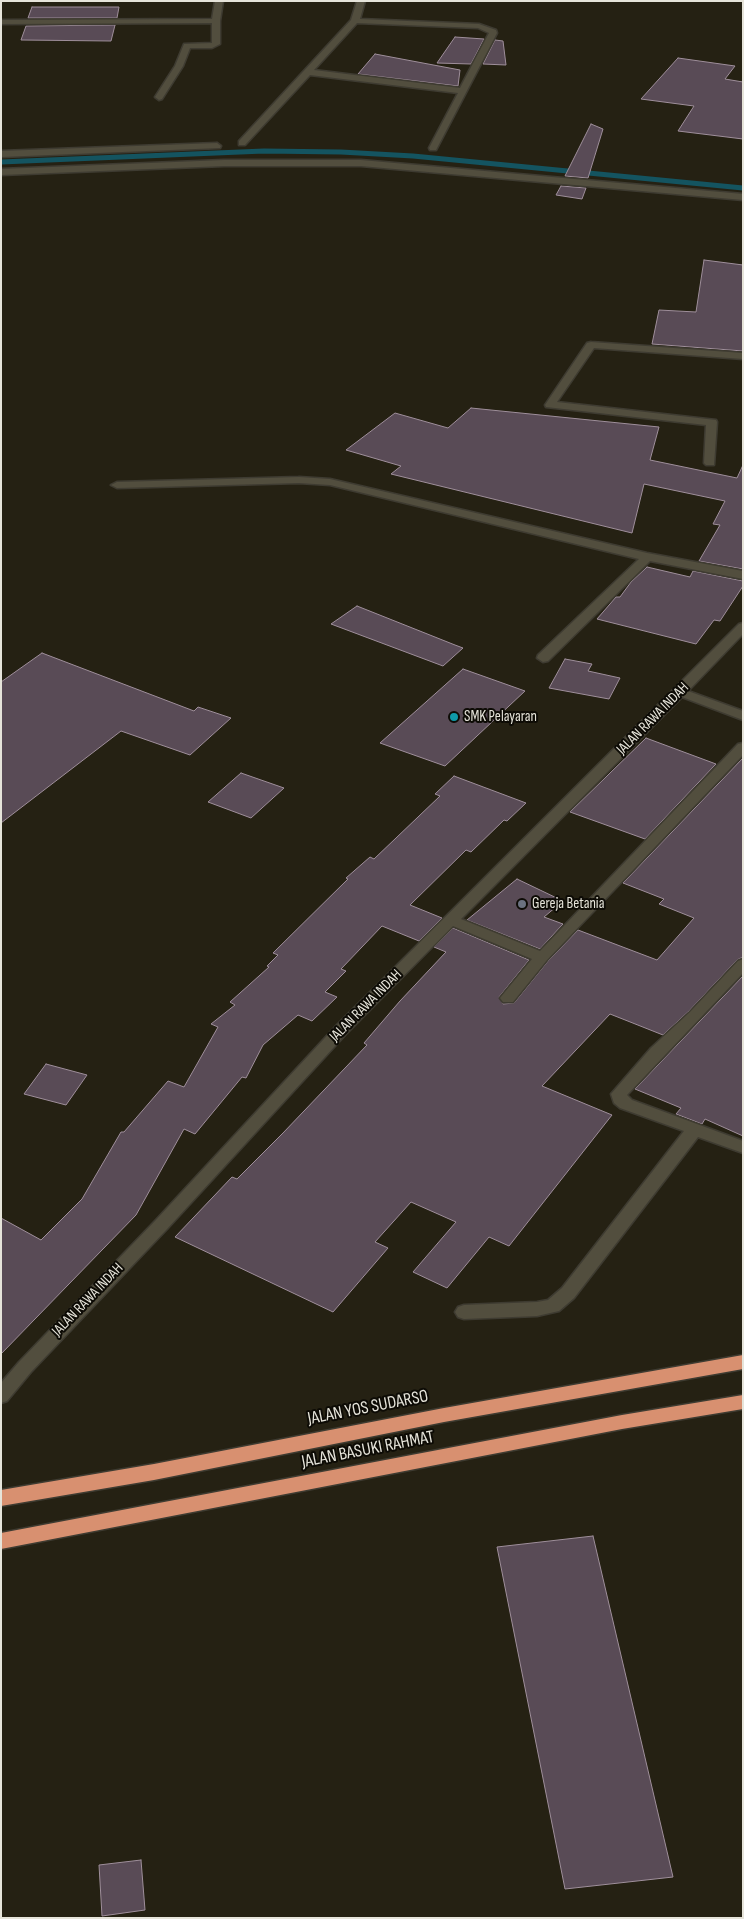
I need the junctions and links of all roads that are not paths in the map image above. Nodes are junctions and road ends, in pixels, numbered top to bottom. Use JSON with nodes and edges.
{"nodes":[{"id":1,"x":219,"y":1,"type":"edge"},
{"id":2,"x":361,"y":1,"type":"edge"},
{"id":3,"x":216,"y":21,"type":"junction"},
{"id":4,"x":355,"y":21,"type":"junction"},
{"id":5,"x":1,"y":22,"type":"edge"},
{"id":6,"x":308,"y":72,"type":"junction"},
{"id":7,"x":463,"y":91,"type":"junction"},
{"id":8,"x":159,"y":97,"type":"dead end"},
{"id":9,"x":242,"y":143,"type":"dead end"},
{"id":10,"x":217,"y":146,"type":"dead end"},
{"id":11,"x":433,"y":148,"type":"dead end"},
{"id":12,"x":35,"y":153,"type":"junction"},
{"id":13,"x":1,"y":154,"type":"edge"},
{"id":14,"x":35,"y":167,"type":"junction"},
{"id":15,"x":1,"y":172,"type":"edge"},
{"id":16,"x":743,"y":197,"type":"edge"},
{"id":17,"x":743,"y":356,"type":"edge"},
{"id":18,"x":710,"y":464,"type":"dead end"},
{"id":19,"x":117,"y":485,"type":"dead end"},
{"id":20,"x":647,"y":557,"type":"junction"},
{"id":21,"x":743,"y":575,"type":"edge"},
{"id":22,"x":743,"y":627,"type":"edge"},
{"id":23,"x":543,"y":658,"type":"dead end"},
{"id":24,"x":680,"y":692,"type":"junction"},
{"id":25,"x":743,"y":716,"type":"edge"},
{"id":26,"x":743,"y":748,"type":"edge"},
{"id":27,"x":451,"y":920,"type":"junction"},
{"id":28,"x":542,"y":957,"type":"junction"},
{"id":29,"x":743,"y":964,"type":"edge"},
{"id":30,"x":508,"y":998,"type":"dead end"},
{"id":31,"x":694,"y":1130,"type":"junction"},
{"id":32,"x":743,"y":1148,"type":"edge"},
{"id":33,"x":464,"y":1312,"type":"dead end"},
{"id":34,"x":743,"y":1362,"type":"edge"},
{"id":35,"x":1,"y":1396,"type":"edge"},
{"id":36,"x":743,"y":1402,"type":"edge"},
{"id":37,"x":1,"y":1498,"type":"edge"},
{"id":38,"x":1,"y":1541,"type":"edge"}],
"edges":[{"from":1,"to":3,"type":"street"},
{"from":2,"to":4,"type":"street"},
{"from":3,"to":5,"type":"street"},
{"from":3,"to":8,"type":"street"},
{"from":4,"to":6,"type":"street"},
{"from":4,"to":7,"type":"street"},
{"from":6,"to":7,"type":"street"},
{"from":6,"to":9,"type":"street"},
{"from":7,"to":11,"type":"street"},
{"from":10,"to":12,"type":"street"},
{"from":12,"to":13,"type":"street"},
{"from":12,"to":14,"type":"street"},
{"from":14,"to":15,"type":"street"},
{"from":14,"to":16,"type":"street"},
{"from":17,"to":18,"type":"street"},
{"from":19,"to":20,"type":"street"},
{"from":20,"to":21,"type":"street"},
{"from":20,"to":23,"type":"street"},
{"from":22,"to":24,"type":"street","name":"JALAN RAWA INDAH"},
{"from":24,"to":25,"type":"street"},
{"from":24,"to":27,"type":"street","name":"JALAN RAWA INDAH"},
{"from":26,"to":28,"type":"street"},
{"from":27,"to":28,"type":"street"},
{"from":27,"to":35,"type":"street","name":"JALAN RAWA INDAH"},
{"from":28,"to":30,"type":"street"},
{"from":29,"to":31,"type":"street"},
{"from":31,"to":32,"type":"street"},
{"from":31,"to":33,"type":"street"},
{"from":34,"to":37,"type":"highway","name":"JALAN YOS SUDARSO"},
{"from":36,"to":38,"type":"highway","name":"JALAN BASUKI RAHMAT"}]}
